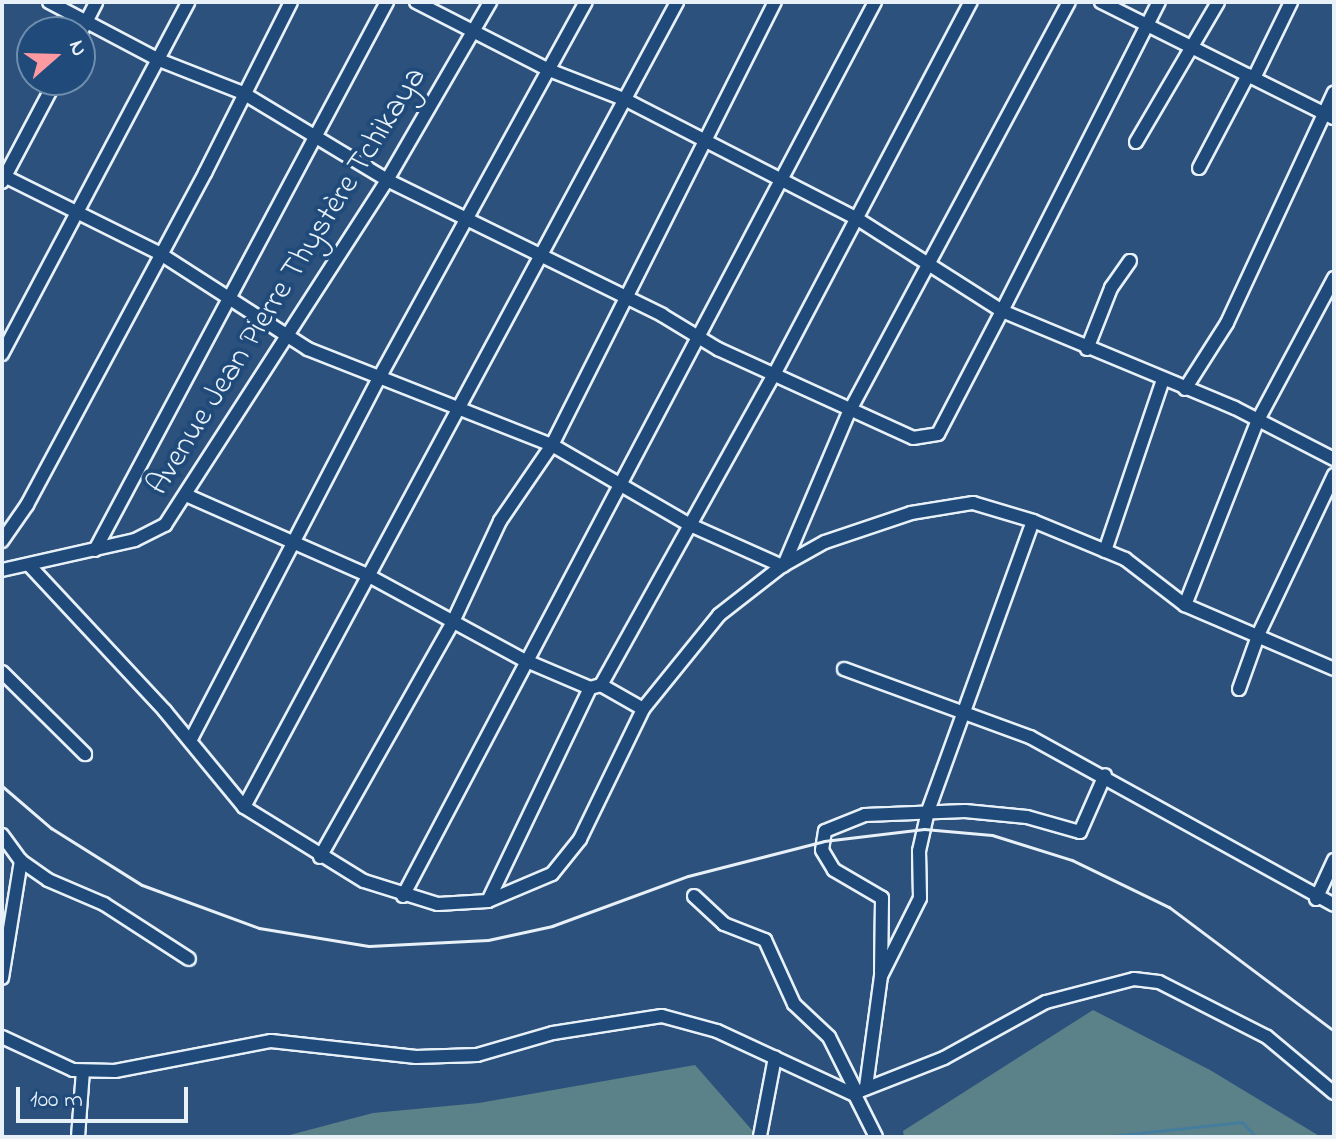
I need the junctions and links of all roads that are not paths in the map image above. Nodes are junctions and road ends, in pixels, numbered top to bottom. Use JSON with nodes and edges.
{"nodes":[{"id":1,"x":49,"y":2,"type":"edge"},
{"id":2,"x":188,"y":2,"type":"edge"},
{"id":3,"x":291,"y":2,"type":"edge"},
{"id":4,"x":387,"y":2,"type":"edge"},
{"id":5,"x":416,"y":2,"type":"edge"},
{"id":6,"x":490,"y":2,"type":"edge"},
{"id":7,"x":586,"y":2,"type":"edge"},
{"id":8,"x":677,"y":2,"type":"edge"},
{"id":9,"x":775,"y":2,"type":"edge"},
{"id":10,"x":875,"y":2,"type":"edge"},
{"id":11,"x":971,"y":2,"type":"edge"},
{"id":12,"x":1069,"y":2,"type":"edge"},
{"id":13,"x":1101,"y":2,"type":"edge"},
{"id":14,"x":1159,"y":2,"type":"edge"},
{"id":15,"x":1218,"y":2,"type":"edge"},
{"id":16,"x":1291,"y":2,"type":"edge"},
{"id":17,"x":83,"y":16,"type":"edge"},
{"id":18,"x":96,"y":23,"type":"edge"},
{"id":19,"x":1147,"y":25,"type":"junction"},
{"id":20,"x":473,"y":33,"type":"junction"},
{"id":21,"x":1194,"y":48,"type":"junction"},
{"id":22,"x":159,"y":60,"type":"junction"},
{"id":23,"x":549,"y":70,"type":"junction"},
{"id":24,"x":1251,"y":77,"type":"junction"},
{"id":25,"x":243,"y":93,"type":"junction"},
{"id":26,"x":1334,"y":93,"type":"edge"},
{"id":27,"x":47,"y":96,"type":"edge"},
{"id":28,"x":626,"y":100,"type":"junction"},
{"id":29,"x":1330,"y":116,"type":"edge"},
{"id":30,"x":317,"y":137,"type":"junction"},
{"id":31,"x":707,"y":140,"type":"junction"},
{"id":32,"x":1136,"y":142,"type":"dead end"},
{"id":33,"x":1199,"y":168,"type":"dead end"},
{"id":34,"x":3,"y":178,"type":"edge"},
{"id":35,"x":387,"y":180,"type":"junction"},
{"id":36,"x":784,"y":180,"type":"junction"},
{"id":37,"x":80,"y":213,"type":"junction"},
{"id":38,"x":856,"y":218,"type":"junction"},
{"id":39,"x":470,"y":219,"type":"junction"},
{"id":40,"x":159,"y":253,"type":"junction"},
{"id":41,"x":542,"y":255,"type":"junction"},
{"id":42,"x":1130,"y":261,"type":"dead end"},
{"id":43,"x":929,"y":265,"type":"junction"},
{"id":44,"x":1334,"y":278,"type":"edge"},
{"id":45,"x":623,"y":297,"type":"junction"},
{"id":46,"x":232,"y":298,"type":"junction"},
{"id":47,"x":1002,"y":311,"type":"junction"},
{"id":48,"x":697,"y":335,"type":"junction"},
{"id":49,"x":286,"y":338,"type":"junction"},
{"id":50,"x":1087,"y":349,"type":"junction"},
{"id":51,"x":2,"y":354,"type":"edge"},
{"id":52,"x":775,"y":373,"type":"junction"},
{"id":53,"x":379,"y":378,"type":"junction"},
{"id":54,"x":1163,"y":380,"type":"junction"},
{"id":55,"x":1185,"y":389,"type":"junction"},
{"id":56,"x":460,"y":405,"type":"junction"},
{"id":57,"x":849,"y":412,"type":"junction"},
{"id":58,"x":1258,"y":420,"type":"junction"},
{"id":59,"x":552,"y":445,"type":"junction"},
{"id":60,"x":1334,"y":459,"type":"edge"},
{"id":61,"x":1334,"y":475,"type":"edge"},
{"id":62,"x":619,"y":485,"type":"junction"},
{"id":63,"x":188,"y":496,"type":"junction"},
{"id":64,"x":1033,"y":521,"type":"junction"},
{"id":65,"x":690,"y":525,"type":"junction"},
{"id":66,"x":2,"y":541,"type":"edge"},
{"id":67,"x":296,"y":542,"type":"junction"},
{"id":68,"x":95,"y":550,"type":"junction"},
{"id":69,"x":1105,"y":551,"type":"junction"},
{"id":70,"x":29,"y":565,"type":"junction"},
{"id":71,"x":783,"y":566,"type":"junction"},
{"id":72,"x":2,"y":570,"type":"edge"},
{"id":73,"x":369,"y":576,"type":"junction"},
{"id":74,"x":1185,"y":605,"type":"junction"},
{"id":75,"x":452,"y":624,"type":"junction"},
{"id":76,"x":1259,"y":633,"type":"junction"},
{"id":77,"x":524,"y":660,"type":"junction"},
{"id":78,"x":1334,"y":668,"type":"edge"},
{"id":79,"x":844,"y":669,"type":"dead end"},
{"id":80,"x":2,"y":672,"type":"edge"},
{"id":81,"x":595,"y":686,"type":"junction"},
{"id":82,"x":1239,"y":689,"type":"dead end"},
{"id":83,"x":643,"y":709,"type":"junction"},
{"id":84,"x":961,"y":710,"type":"junction"},
{"id":85,"x":190,"y":741,"type":"junction"},
{"id":86,"x":85,"y":754,"type":"dead end"},
{"id":87,"x":1105,"y":775,"type":"junction"},
{"id":88,"x":244,"y":807,"type":"junction"},
{"id":89,"x":928,"y":811,"type":"junction"},
{"id":90,"x":2,"y":835,"type":"edge"},
{"id":91,"x":320,"y":857,"type":"junction"},
{"id":92,"x":1334,"y":860,"type":"edge"},
{"id":93,"x":21,"y":861,"type":"junction"},
{"id":94,"x":403,"y":896,"type":"junction"},
{"id":95,"x":694,"y":896,"type":"dead end"},
{"id":96,"x":1316,"y":899,"type":"junction"},
{"id":97,"x":488,"y":901,"type":"junction"},
{"id":98,"x":1334,"y":905,"type":"edge"},
{"id":99,"x":189,"y":959,"type":"dead end"},
{"id":100,"x":881,"y":976,"type":"junction"},
{"id":101,"x":2,"y":978,"type":"edge"},
{"id":102,"x":2,"y":1037,"type":"edge"},
{"id":103,"x":775,"y":1057,"type":"junction"},
{"id":104,"x":83,"y":1071,"type":"junction"},
{"id":105,"x":859,"y":1092,"type":"junction"},
{"id":106,"x":1334,"y":1093,"type":"edge"},
{"id":107,"x":760,"y":1136,"type":"edge"},
{"id":108,"x":78,"y":1137,"type":"edge"},
{"id":109,"x":876,"y":1137,"type":"edge"}],
"edges":[{"from":1,"to":17,"type":"street"},
{"from":2,"to":22,"type":"street"},
{"from":3,"to":25,"type":"street"},
{"from":4,"to":30,"type":"street"},
{"from":5,"to":20,"type":"street"},
{"from":6,"to":20,"type":"street","name":"Avenue Jean Pierre Thystère Tchikaya"},
{"from":7,"to":23,"type":"street"},
{"from":8,"to":28,"type":"street"},
{"from":9,"to":31,"type":"street"},
{"from":10,"to":36,"type":"street"},
{"from":11,"to":38,"type":"street"},
{"from":12,"to":43,"type":"street"},
{"from":13,"to":19,"type":"street"},
{"from":14,"to":19,"type":"street"},
{"from":15,"to":21,"type":"street"},
{"from":16,"to":24,"type":"street"},
{"from":18,"to":22,"type":"street"},
{"from":19,"to":21,"type":"street"},
{"from":19,"to":47,"type":"street"},
{"from":20,"to":23,"type":"street"},
{"from":20,"to":35,"type":"street","name":"Avenue Jean Pierre Thystère Tchikaya"},
{"from":21,"to":24,"type":"street"},
{"from":21,"to":32,"type":"street"},
{"from":22,"to":25,"type":"street"},
{"from":22,"to":37,"type":"street"},
{"from":23,"to":28,"type":"street"},
{"from":23,"to":39,"type":"street"},
{"from":24,"to":29,"type":"street"},
{"from":24,"to":33,"type":"street"},
{"from":25,"to":30,"type":"street"},
{"from":25,"to":40,"type":"street"},
{"from":26,"to":29,"type":"street"},
{"from":27,"to":34,"type":"street"},
{"from":28,"to":31,"type":"street"},
{"from":28,"to":41,"type":"street"},
{"from":29,"to":55,"type":"street"},
{"from":30,"to":35,"type":"street"},
{"from":30,"to":46,"type":"street"},
{"from":31,"to":36,"type":"street"},
{"from":31,"to":45,"type":"street"},
{"from":34,"to":37,"type":"street"},
{"from":35,"to":39,"type":"street"},
{"from":35,"to":49,"type":"street","name":"Avenue Jean Pierre Thystère Tchikaya"},
{"from":36,"to":38,"type":"street"},
{"from":36,"to":48,"type":"street"},
{"from":37,"to":40,"type":"street"},
{"from":37,"to":51,"type":"street"},
{"from":38,"to":43,"type":"street"},
{"from":38,"to":52,"type":"street"},
{"from":39,"to":41,"type":"street"},
{"from":39,"to":53,"type":"street"},
{"from":40,"to":46,"type":"street"},
{"from":40,"to":66,"type":"street"},
{"from":41,"to":45,"type":"street"},
{"from":41,"to":56,"type":"street"},
{"from":42,"to":50,"type":"street"},
{"from":43,"to":47,"type":"street"},
{"from":43,"to":57,"type":"street"},
{"from":44,"to":58,"type":"street"},
{"from":45,"to":48,"type":"street"},
{"from":45,"to":59,"type":"street"},
{"from":46,"to":49,"type":"street"},
{"from":46,"to":68,"type":"street"},
{"from":47,"to":50,"type":"street"},
{"from":47,"to":57,"type":"street"},
{"from":48,"to":52,"type":"street"},
{"from":48,"to":62,"type":"street"},
{"from":49,"to":53,"type":"street"},
{"from":49,"to":63,"type":"street","name":"Avenue Jean Pierre Thystère Tchikaya"},
{"from":50,"to":54,"type":"street"},
{"from":52,"to":57,"type":"street"},
{"from":52,"to":65,"type":"street"},
{"from":53,"to":56,"type":"street"},
{"from":53,"to":67,"type":"street"},
{"from":54,"to":55,"type":"street"},
{"from":54,"to":69,"type":"street"},
{"from":55,"to":58,"type":"street"},
{"from":56,"to":59,"type":"street"},
{"from":56,"to":73,"type":"street"},
{"from":57,"to":71,"type":"street"},
{"from":58,"to":60,"type":"street"},
{"from":58,"to":74,"type":"street"},
{"from":59,"to":62,"type":"street"},
{"from":59,"to":75,"type":"street"},
{"from":61,"to":76,"type":"street"},
{"from":62,"to":65,"type":"street"},
{"from":62,"to":77,"type":"street"},
{"from":63,"to":67,"type":"street"},
{"from":63,"to":68,"type":"street","name":"Avenue Jean Pierre Thystère Tchikaya"},
{"from":64,"to":69,"type":"street"},
{"from":64,"to":71,"type":"street"},
{"from":64,"to":84,"type":"street"},
{"from":65,"to":71,"type":"street"},
{"from":65,"to":81,"type":"street"},
{"from":67,"to":73,"type":"street"},
{"from":67,"to":85,"type":"street"},
{"from":68,"to":70,"type":"street","name":"Avenue Jean Pierre Thystère Tchikaya"},
{"from":69,"to":74,"type":"street"},
{"from":70,"to":72,"type":"street","name":"Avenue Jean Pierre Thystère Tchikaya"},
{"from":70,"to":85,"type":"street"},
{"from":71,"to":83,"type":"street"},
{"from":73,"to":75,"type":"street"},
{"from":73,"to":88,"type":"street"},
{"from":74,"to":76,"type":"street"},
{"from":75,"to":77,"type":"street"},
{"from":75,"to":91,"type":"street"},
{"from":76,"to":78,"type":"street"},
{"from":76,"to":82,"type":"street"},
{"from":77,"to":81,"type":"street"},
{"from":77,"to":94,"type":"street"},
{"from":79,"to":84,"type":"street"},
{"from":80,"to":86,"type":"street"},
{"from":81,"to":83,"type":"street"},
{"from":81,"to":97,"type":"street"},
{"from":83,"to":97,"type":"street"},
{"from":84,"to":87,"type":"street"},
{"from":84,"to":89,"type":"street"},
{"from":85,"to":88,"type":"street"},
{"from":87,"to":89,"type":"street"},
{"from":87,"to":96,"type":"street"},
{"from":88,"to":91,"type":"street"},
{"from":89,"to":100,"type":"street"},
{"from":89,"to":100,"type":"street"},
{"from":90,"to":93,"type":"street"},
{"from":91,"to":94,"type":"street"},
{"from":92,"to":96,"type":"street"},
{"from":93,"to":99,"type":"street"},
{"from":93,"to":101,"type":"street"},
{"from":94,"to":97,"type":"street"},
{"from":95,"to":105,"type":"street"},
{"from":96,"to":98,"type":"street"},
{"from":100,"to":105,"type":"street"},
{"from":102,"to":104,"type":"street"},
{"from":103,"to":104,"type":"street"},
{"from":103,"to":105,"type":"street"},
{"from":103,"to":107,"type":"street"},
{"from":104,"to":108,"type":"street"},
{"from":105,"to":106,"type":"street"},
{"from":105,"to":109,"type":"street"}]}
